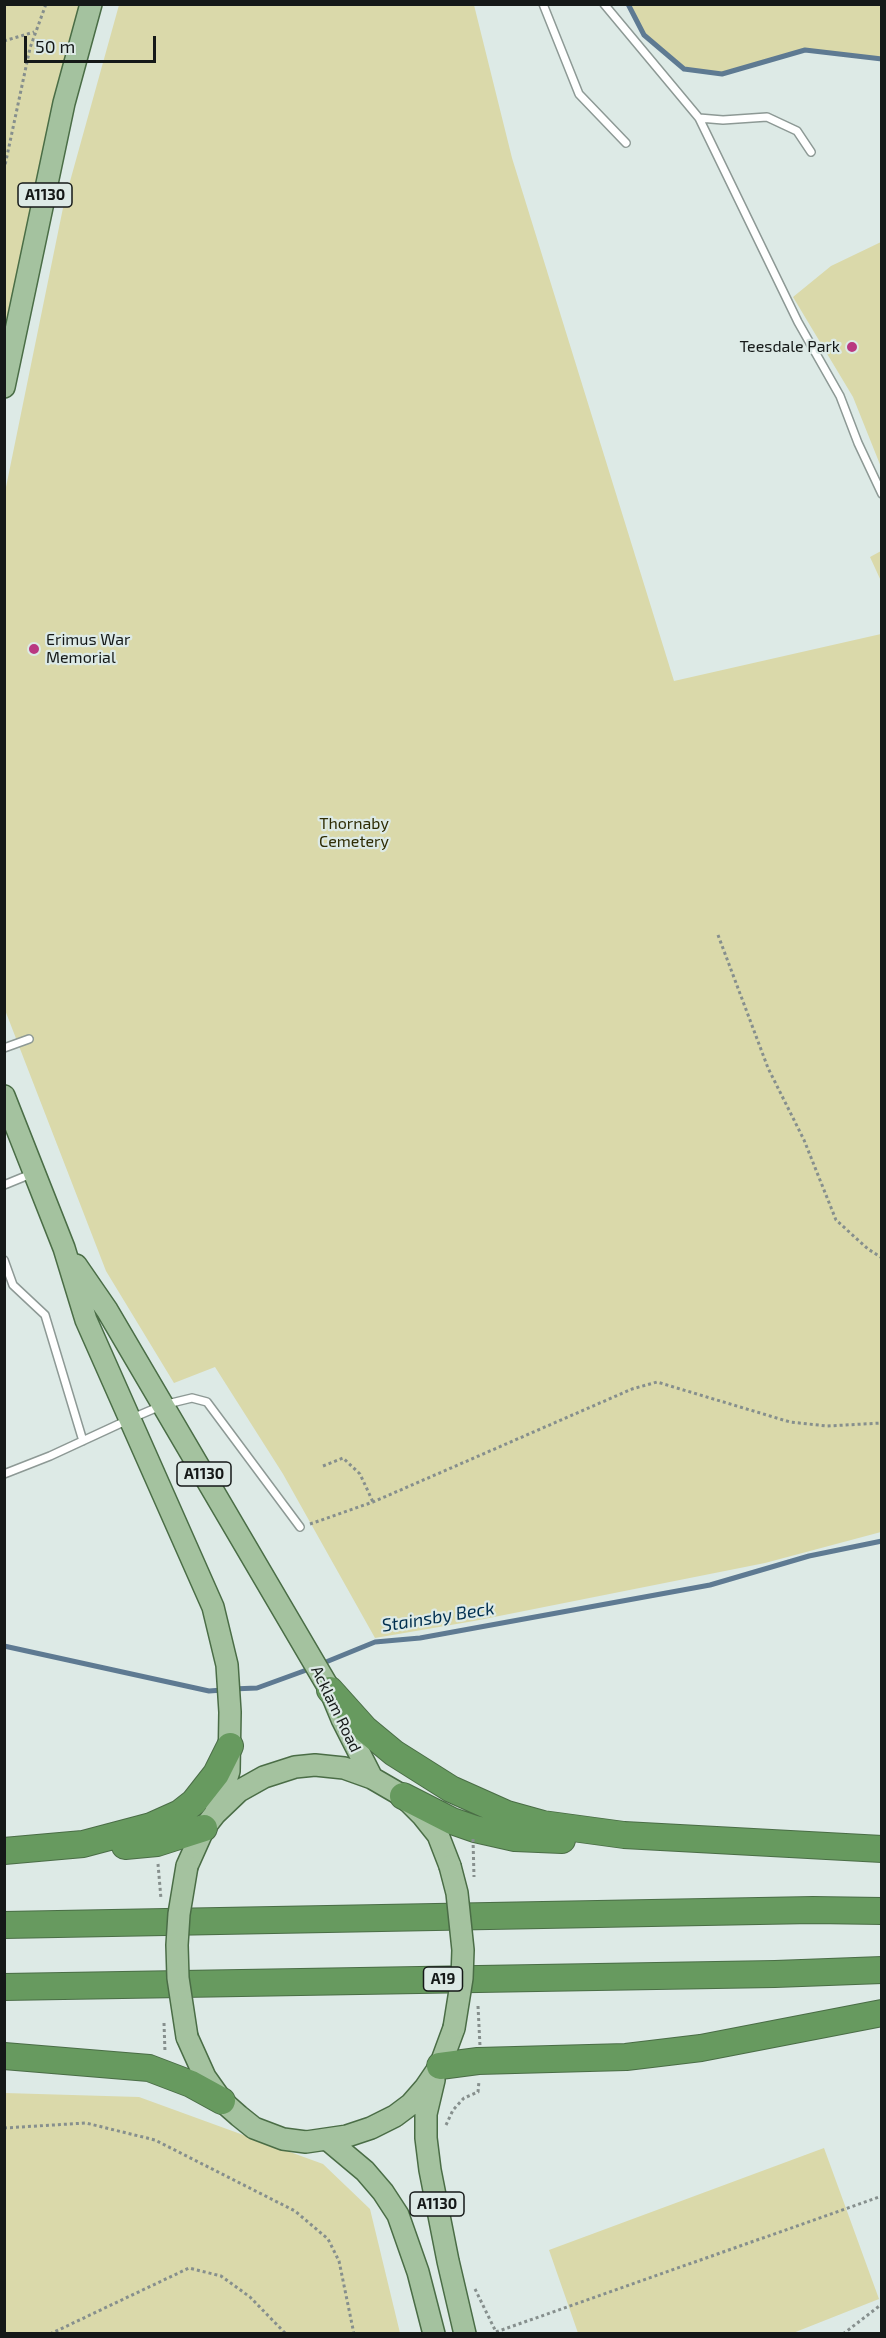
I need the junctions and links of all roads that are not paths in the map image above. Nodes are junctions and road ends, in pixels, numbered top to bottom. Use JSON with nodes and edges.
{"nodes":[{"id":1,"x":91,"y":4,"type":"edge"},
{"id":2,"x":543,"y":4,"type":"edge"},
{"id":3,"x":604,"y":4,"type":"edge"},
{"id":4,"x":699,"y":118,"type":"junction"},
{"id":5,"x":626,"y":143,"type":"dead end"},
{"id":6,"x":811,"y":152,"type":"dead end"},
{"id":7,"x":4,"y":387,"type":"edge"},
{"id":8,"x":882,"y":494,"type":"edge"},
{"id":9,"x":29,"y":1039,"type":"dead end"},
{"id":10,"x":4,"y":1048,"type":"edge"},
{"id":11,"x":4,"y":1096,"type":"edge"},
{"id":12,"x":33,"y":1173,"type":"junction"},
{"id":13,"x":4,"y":1185,"type":"edge"},
{"id":14,"x":64,"y":1248,"type":"junction"},
{"id":15,"x":4,"y":1260,"type":"edge"},
{"id":16,"x":163,"y":1405,"type":"junction"},
{"id":17,"x":130,"y":1419,"type":"junction"},
{"id":18,"x":83,"y":1441,"type":"junction"},
{"id":19,"x":4,"y":1474,"type":"edge"},
{"id":20,"x":300,"y":1527,"type":"road end"},
{"id":21,"x":327,"y":1685,"type":"junction"},
{"id":22,"x":230,"y":1746,"type":"junction"},
{"id":23,"x":372,"y":1778,"type":"junction"},
{"id":24,"x":403,"y":1796,"type":"junction"},
{"id":25,"x":210,"y":1821,"type":"junction"},
{"id":26,"x":624,"y":1834,"type":"junction"},
{"id":27,"x":83,"y":1844,"type":"junction"},
{"id":28,"x":882,"y":1849,"type":"edge"},
{"id":29,"x":4,"y":1851,"type":"edge"},
{"id":30,"x":882,"y":1911,"type":"edge"},
{"id":31,"x":4,"y":1925,"type":"edge"},
{"id":32,"x":882,"y":1970,"type":"edge"},
{"id":33,"x":4,"y":1987,"type":"edge"},
{"id":34,"x":882,"y":2013,"type":"edge"},
{"id":35,"x":4,"y":2056,"type":"edge"},
{"id":36,"x":437,"y":2070,"type":"junction"},
{"id":37,"x":222,"y":2101,"type":"junction"},
{"id":38,"x":328,"y":2140,"type":"junction"},
{"id":39,"x":434,"y":2334,"type":"edge"},
{"id":40,"x":465,"y":2334,"type":"edge"}],
"edges":[{"from":1,"to":7,"type":"main road","number":"A1130"},
{"from":2,"to":5,"type":"lane"},
{"from":3,"to":4,"type":"lane"},
{"from":4,"to":6,"type":"lane"},
{"from":4,"to":8,"type":"lane"},
{"from":9,"to":10,"type":"lane"},
{"from":11,"to":12,"type":"main road","number":"A1130"},
{"from":12,"to":13,"type":"lane"},
{"from":12,"to":14,"type":"main road","number":"A1130"},
{"from":14,"to":16,"type":"main road","number":"A1130"},
{"from":14,"to":17,"type":"main road","number":"A1130"},
{"from":15,"to":18,"type":"lane"},
{"from":16,"to":17,"type":"lane"},
{"from":16,"to":20,"type":"lane"},
{"from":16,"to":21,"type":"main road","name":"Acklam Road","number":"A1130"},
{"from":17,"to":18,"type":"lane"},
{"from":17,"to":22,"type":"main road","number":"A1130"},
{"from":18,"to":19,"type":"lane"},
{"from":21,"to":23,"type":"main road","name":"Acklam Road","number":"A1130"},
{"from":21,"to":26,"type":"highway"},
{"from":22,"to":25,"type":"main road","number":"A1130"},
{"from":22,"to":27,"type":"highway"},
{"from":23,"to":24,"type":"main road"},
{"from":23,"to":25,"type":"main road"},
{"from":24,"to":26,"type":"highway"},
{"from":24,"to":36,"type":"main road","bridge":true},
{"from":25,"to":27,"type":"highway"},
{"from":25,"to":37,"type":"main road","bridge":true},
{"from":26,"to":28,"type":"highway"},
{"from":27,"to":29,"type":"highway"},
{"from":30,"to":31,"type":"highway"},
{"from":32,"to":33,"type":"highway","number":"A19"},
{"from":34,"to":36,"type":"highway"},
{"from":35,"to":37,"type":"highway"},
{"from":36,"to":38,"type":"main road"},
{"from":36,"to":40,"type":"main road","number":"A1130"},
{"from":37,"to":38,"type":"main road"},
{"from":38,"to":39,"type":"main road","number":"A1130"}]}
